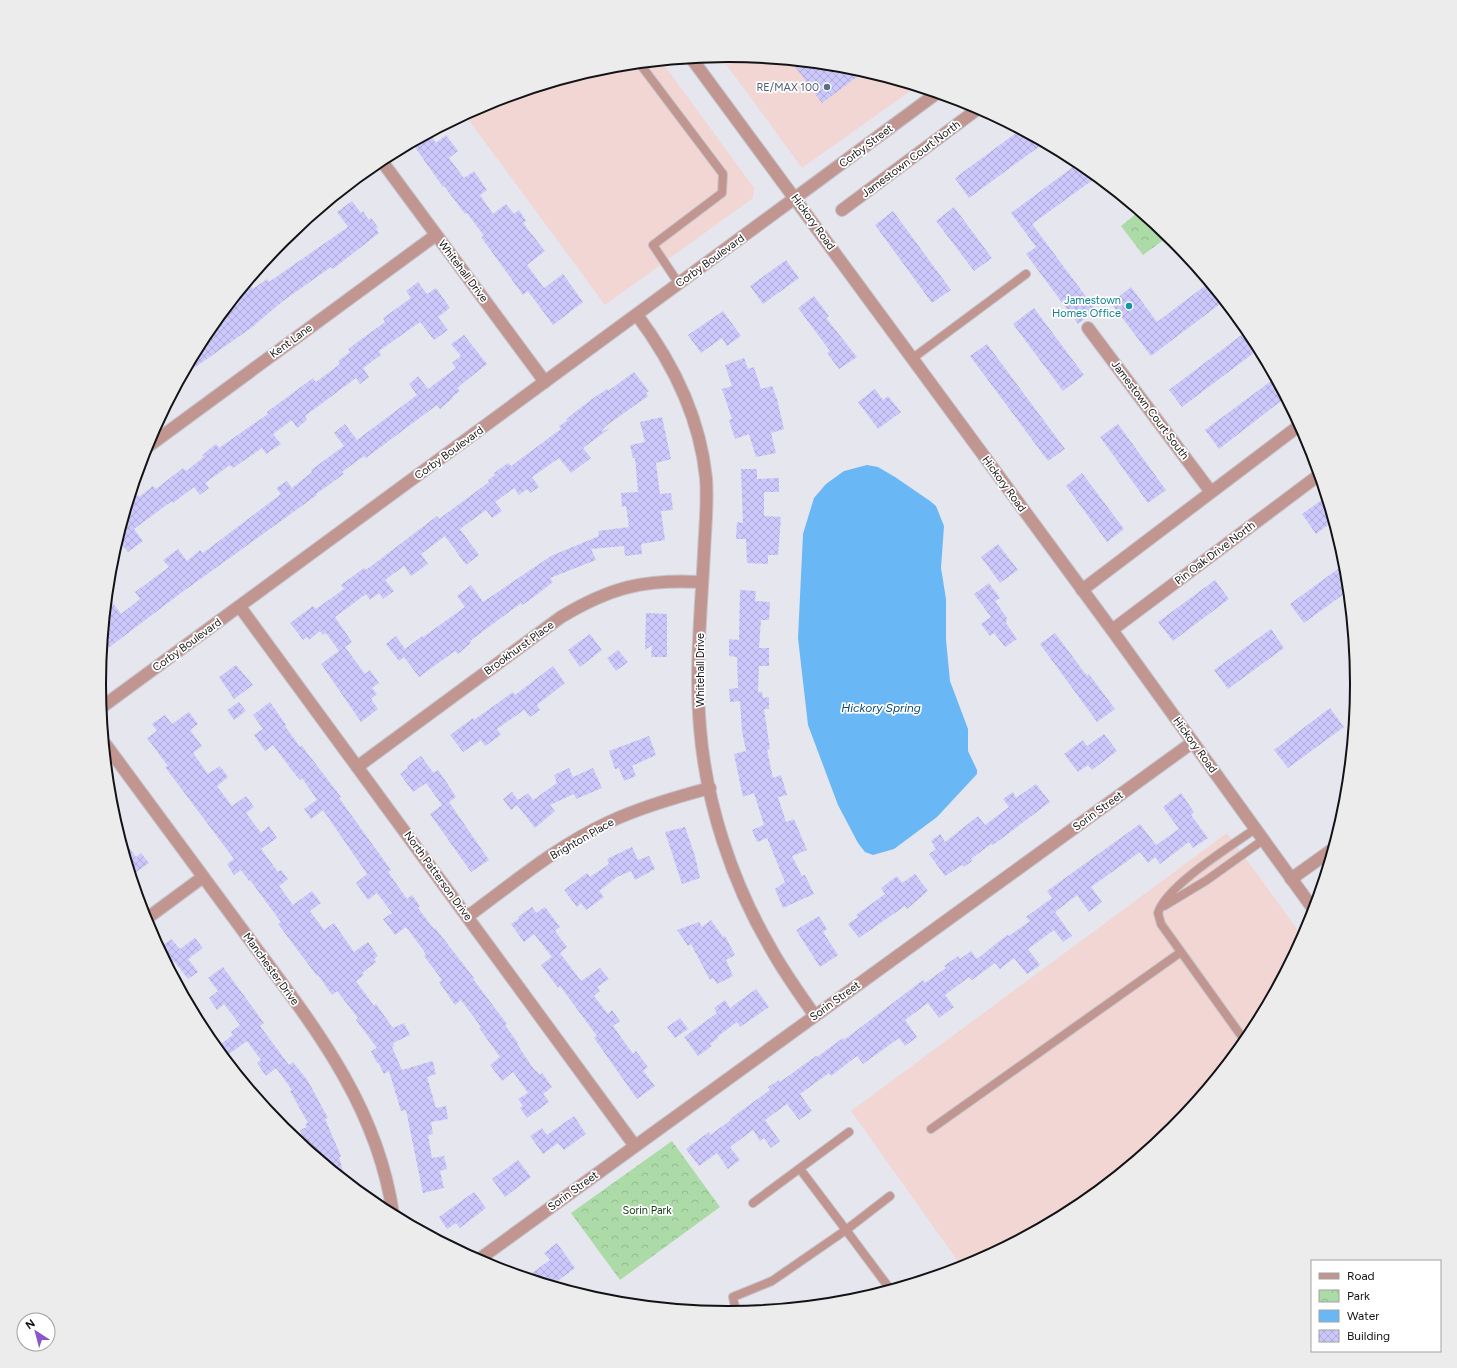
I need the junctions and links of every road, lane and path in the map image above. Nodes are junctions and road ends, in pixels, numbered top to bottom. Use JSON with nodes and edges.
{"nodes":[{"id":1,"x":695,"y":63,"type":"edge"},
{"id":2,"x":643,"y":68,"type":"edge"},
{"id":3,"x":932,"y":97,"type":"edge"},
{"id":4,"x":974,"y":112,"type":"edge"},
{"id":5,"x":385,"y":166,"type":"edge"},
{"id":6,"x":795,"y":198,"type":"junction"},
{"id":7,"x":842,"y":210,"type":"dead end"},
{"id":8,"x":436,"y":235,"type":"junction"},
{"id":9,"x":1026,"y":274,"type":"dead end"},
{"id":10,"x":679,"y":284,"type":"junction"},
{"id":11,"x":637,"y":315,"type":"junction"},
{"id":12,"x":1088,"y":328,"type":"dead end"},
{"id":13,"x":913,"y":358,"type":"junction"},
{"id":14,"x":545,"y":382,"type":"junction"},
{"id":15,"x":1295,"y":429,"type":"edge"},
{"id":16,"x":157,"y":440,"type":"edge"},
{"id":17,"x":1315,"y":478,"type":"edge"},
{"id":18,"x":1211,"y":492,"type":"junction"},
{"id":19,"x":702,"y":582,"type":"junction"},
{"id":20,"x":1082,"y":590,"type":"junction"},
{"id":21,"x":240,"y":606,"type":"junction"},
{"id":22,"x":1112,"y":630,"type":"junction"},
{"id":23,"x":107,"y":703,"type":"edge"},
{"id":24,"x":1193,"y":742,"type":"junction"},
{"id":25,"x":111,"y":751,"type":"edge"},
{"id":26,"x":357,"y":766,"type":"junction"},
{"id":27,"x":710,"y":788,"type":"junction"},
{"id":28,"x":1255,"y":829,"type":"junction"},
{"id":29,"x":1263,"y":840,"type":"junction"},
{"id":30,"x":1326,"y":854,"type":"edge"},
{"id":31,"x":203,"y":877,"type":"junction"},
{"id":32,"x":1291,"y":879,"type":"junction"},
{"id":33,"x":1310,"y":902,"type":"edge"},
{"id":34,"x":1160,"y":909,"type":"junction"},
{"id":35,"x":151,"y":915,"type":"edge"},
{"id":36,"x":467,"y":917,"type":"junction"},
{"id":37,"x":1181,"y":952,"type":"junction"},
{"id":38,"x":815,"y":1016,"type":"junction"},
{"id":39,"x":1242,"y":1036,"type":"edge"},
{"id":40,"x":931,"y":1130,"type":"dead end"},
{"id":41,"x":849,"y":1132,"type":"dead end"},
{"id":42,"x":635,"y":1146,"type":"junction"},
{"id":43,"x":800,"y":1169,"type":"junction"},
{"id":44,"x":890,"y":1196,"type":"dead end"},
{"id":45,"x":753,"y":1203,"type":"dead end"},
{"id":46,"x":391,"y":1206,"type":"edge"},
{"id":47,"x":846,"y":1230,"type":"junction"},
{"id":48,"x":483,"y":1256,"type":"edge"},
{"id":49,"x":885,"y":1286,"type":"edge"},
{"id":50,"x":735,"y":1306,"type":"edge"}],
"edges":[{"from":1,"to":6,"type":"street","name":"Hickory Road"},
{"from":2,"to":10,"type":"lane"},
{"from":3,"to":6,"type":"street","name":"Corby Street"},
{"from":4,"to":7,"type":"street","name":"Jamestown Court North"},
{"from":5,"to":8,"type":"street","name":"Whitehall Drive"},
{"from":6,"to":10,"type":"street","name":"Corby Boulevard"},
{"from":6,"to":13,"type":"street","name":"Hickory Road"},
{"from":8,"to":14,"type":"street","name":"Whitehall Drive"},
{"from":8,"to":16,"type":"street","name":"Kent Lane"},
{"from":9,"to":13,"type":"lane"},
{"from":10,"to":11,"type":"street","name":"Corby Boulevard"},
{"from":11,"to":14,"type":"street","name":"Corby Boulevard"},
{"from":11,"to":19,"type":"street","name":"Whitehall Drive"},
{"from":12,"to":18,"type":"street","name":"Jamestown Court South"},
{"from":13,"to":20,"type":"street","name":"Hickory Road"},
{"from":14,"to":21,"type":"street","name":"Corby Boulevard"},
{"from":15,"to":18,"type":"street"},
{"from":17,"to":22,"type":"street","name":"Pin Oak Drive North"},
{"from":18,"to":20,"type":"street"},
{"from":19,"to":26,"type":"street","name":"Brookhurst Place"},
{"from":19,"to":27,"type":"street","name":"Whitehall Drive"},
{"from":20,"to":22,"type":"street","name":"Hickory Road"},
{"from":21,"to":23,"type":"street","name":"Corby Boulevard"},
{"from":21,"to":26,"type":"street","name":"North Patterson Drive"},
{"from":22,"to":24,"type":"street","name":"Hickory Road"},
{"from":24,"to":28,"type":"street","name":"Hickory Road"},
{"from":24,"to":38,"type":"street","name":"Sorin Street"},
{"from":25,"to":31,"type":"street","name":"Manchester Drive"},
{"from":26,"to":36,"type":"street","name":"North Patterson Drive"},
{"from":27,"to":36,"type":"street","name":"Brighton Place"},
{"from":27,"to":38,"type":"street","name":"Whitehall Drive"},
{"from":28,"to":29,"type":"street","name":"Hickory Road"},
{"from":28,"to":34,"type":"lane"},
{"from":29,"to":32,"type":"street","name":"Hickory Road"},
{"from":29,"to":34,"type":"lane"},
{"from":30,"to":32,"type":"street"},
{"from":31,"to":35,"type":"street"},
{"from":31,"to":46,"type":"street","name":"Manchester Drive"},
{"from":32,"to":33,"type":"street","name":"Hickory Road"},
{"from":34,"to":37,"type":"lane"},
{"from":36,"to":42,"type":"street","name":"North Patterson Drive"},
{"from":37,"to":39,"type":"lane"},
{"from":37,"to":40,"type":"lane"},
{"from":38,"to":42,"type":"street","name":"Sorin Street"},
{"from":41,"to":43,"type":"lane"},
{"from":42,"to":48,"type":"street","name":"Sorin Street"},
{"from":43,"to":45,"type":"lane"},
{"from":43,"to":47,"type":"lane"},
{"from":44,"to":47,"type":"lane"},
{"from":47,"to":49,"type":"lane"},
{"from":47,"to":50,"type":"lane"}]}
